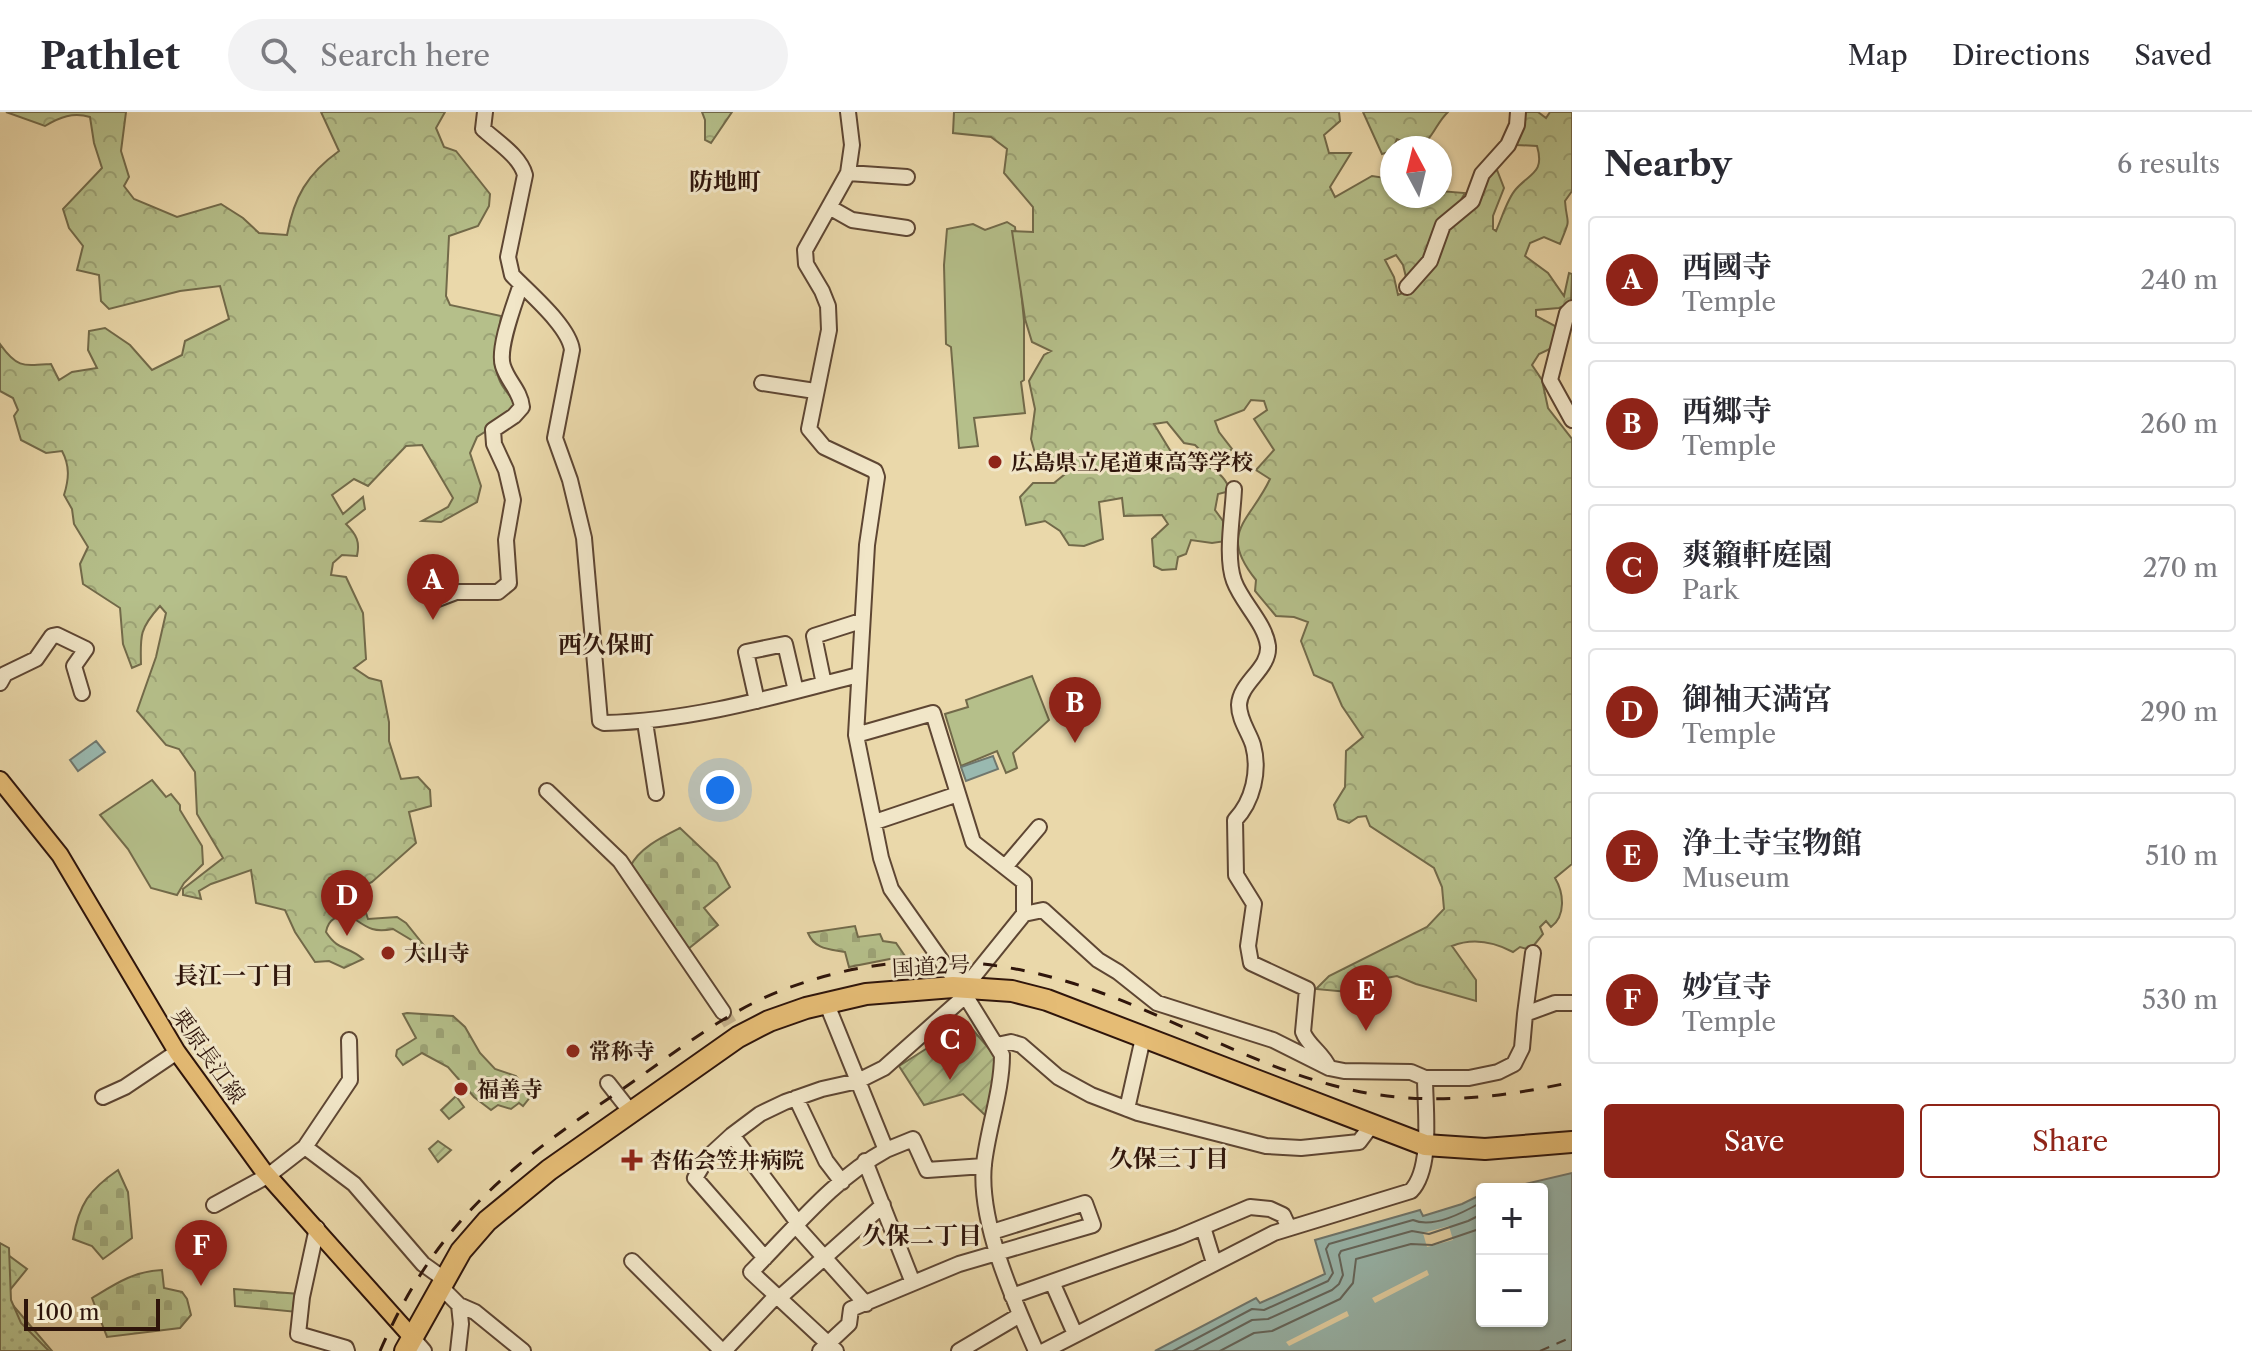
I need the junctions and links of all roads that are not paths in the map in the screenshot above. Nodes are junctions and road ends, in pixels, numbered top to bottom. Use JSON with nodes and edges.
{"nodes":[{"id":1,"x":485,"y":112,"type":"edge"},
{"id":2,"x":848,"y":112,"type":"edge"},
{"id":3,"x":1518,"y":112,"type":"edge"},
{"id":4,"x":848,"y":173,"type":"junction"},
{"id":5,"x":907,"y":177,"type":"dead end"},
{"id":6,"x":829,"y":207,"type":"junction"},
{"id":7,"x":907,"y":228,"type":"dead end"},
{"id":8,"x":521,"y":284,"type":"junction"},
{"id":9,"x":1407,"y":287,"type":"dead end"},
{"id":10,"x":1572,"y":308,"type":"edge"},
{"id":11,"x":762,"y":383,"type":"dead end"},
{"id":12,"x":815,"y":391,"type":"junction"},
{"id":13,"x":1572,"y":420,"type":"edge"},
{"id":14,"x":1234,"y":489,"type":"dead end"},
{"id":15,"x":435,"y":600,"type":"dead end"},
{"id":16,"x":861,"y":621,"type":"junction"},
{"id":17,"x":858,"y":675,"type":"junction"},
{"id":18,"x":0,"y":683,"type":"edge"},
{"id":19,"x":824,"y":684,"type":"junction"},
{"id":20,"x":796,"y":691,"type":"junction"},
{"id":21,"x":82,"y":693,"type":"dead end"},
{"id":22,"x":757,"y":701,"type":"junction"},
{"id":23,"x":645,"y":722,"type":"junction"},
{"id":24,"x":856,"y":735,"type":"junction"},
{"id":25,"x":0,"y":780,"type":"edge"},
{"id":26,"x":547,"y":791,"type":"dead end"},
{"id":27,"x":656,"y":793,"type":"dead end"},
{"id":28,"x":958,"y":794,"type":"junction"},
{"id":29,"x":875,"y":822,"type":"junction"},
{"id":30,"x":1039,"y":827,"type":"dead end"},
{"id":31,"x":1005,"y":867,"type":"junction"},
{"id":32,"x":1024,"y":914,"type":"junction"},
{"id":33,"x":1533,"y":953,"type":"dead end"},
{"id":34,"x":963,"y":991,"type":"junction"},
{"id":35,"x":826,"y":1002,"type":"junction"},
{"id":36,"x":1572,"y":1003,"type":"edge"},
{"id":37,"x":723,"y":1012,"type":"tunnel mouth"},
{"id":38,"x":1525,"y":1014,"type":"junction"},
{"id":39,"x":1143,"y":1038,"type":"junction"},
{"id":40,"x":349,"y":1040,"type":"dead end"},
{"id":41,"x":997,"y":1045,"type":"junction"},
{"id":42,"x":177,"y":1052,"type":"junction"},
{"id":43,"x":1329,"y":1068,"type":"junction"},
{"id":44,"x":1425,"y":1078,"type":"junction"},
{"id":45,"x":858,"y":1081,"type":"junction"},
{"id":46,"x":608,"y":1083,"type":"dead end"},
{"id":47,"x":103,"y":1097,"type":"dead end"},
{"id":48,"x":796,"y":1098,"type":"junction"},
{"id":49,"x":1127,"y":1109,"type":"junction"},
{"id":50,"x":630,"y":1111,"type":"junction"},
{"id":51,"x":1371,"y":1126,"type":"junction"},
{"id":52,"x":732,"y":1135,"type":"junction"},
{"id":53,"x":1572,"y":1142,"type":"edge"},
{"id":54,"x":1425,"y":1145,"type":"junction"},
{"id":55,"x":305,"y":1147,"type":"junction"},
{"id":56,"x":886,"y":1150,"type":"junction"},
{"id":57,"x":865,"y":1161,"type":"junction"},
{"id":58,"x":984,"y":1166,"type":"junction"},
{"id":59,"x":269,"y":1175,"type":"junction"},
{"id":60,"x":842,"y":1182,"type":"junction"},
{"id":61,"x":214,"y":1205,"type":"dead end"},
{"id":62,"x":883,"y":1205,"type":"junction"},
{"id":63,"x":797,"y":1224,"type":"junction"},
{"id":64,"x":1203,"y":1227,"type":"junction"},
{"id":65,"x":317,"y":1228,"type":"junction"},
{"id":66,"x":1289,"y":1228,"type":"junction"},
{"id":67,"x":992,"y":1232,"type":"junction"},
{"id":68,"x":998,"y":1254,"type":"junction"},
{"id":69,"x":825,"y":1256,"type":"junction"},
{"id":70,"x":765,"y":1258,"type":"junction"},
{"id":71,"x":632,"y":1261,"type":"dead end"},
{"id":72,"x":1214,"y":1263,"type":"junction"},
{"id":73,"x":442,"y":1282,"type":"junction"},
{"id":74,"x":1052,"y":1282,"type":"junction"},
{"id":75,"x":913,"y":1283,"type":"junction"},
{"id":76,"x":1012,"y":1296,"type":"junction"},
{"id":77,"x":776,"y":1298,"type":"junction"},
{"id":78,"x":866,"y":1304,"type":"junction"},
{"id":79,"x":459,"y":1305,"type":"junction"},
{"id":80,"x":1020,"y":1315,"type":"junction"},
{"id":81,"x":1075,"y":1334,"type":"junction"},
{"id":82,"x":414,"y":1346,"type":"edge"},
{"id":83,"x":828,"y":1349,"type":"edge"},
{"id":84,"x":347,"y":1351,"type":"edge"},
{"id":85,"x":458,"y":1351,"type":"edge"},
{"id":86,"x":523,"y":1351,"type":"edge"},
{"id":87,"x":723,"y":1351,"type":"edge"},
{"id":88,"x":959,"y":1351,"type":"edge"},
{"id":89,"x":1036,"y":1351,"type":"edge"},
{"id":90,"x":1044,"y":1351,"type":"edge"}],
"edges":[{"from":1,"to":8,"type":"street"},
{"from":2,"to":4,"type":"street"},
{"from":3,"to":9,"type":"street"},
{"from":4,"to":5,"type":"street"},
{"from":4,"to":6,"type":"street"},
{"from":6,"to":7,"type":"street"},
{"from":6,"to":12,"type":"street"},
{"from":8,"to":15,"type":"street"},
{"from":8,"to":23,"type":"street"},
{"from":10,"to":13,"type":"street"},
{"from":11,"to":12,"type":"street"},
{"from":12,"to":16,"type":"street"},
{"from":14,"to":43,"type":"street"},
{"from":16,"to":17,"type":"street"},
{"from":16,"to":19,"type":"street"},
{"from":17,"to":19,"type":"street"},
{"from":17,"to":24,"type":"street"},
{"from":18,"to":21,"type":"street"},
{"from":19,"to":20,"type":"street"},
{"from":20,"to":22,"type":"street"},
{"from":20,"to":22,"type":"street"},
{"from":22,"to":23,"type":"street"},
{"from":23,"to":27,"type":"street"},
{"from":24,"to":28,"type":"street"},
{"from":24,"to":29,"type":"street"},
{"from":25,"to":42,"type":"main road","name":"栗原長江線"},
{"from":26,"to":37,"type":"street"},
{"from":28,"to":29,"type":"street"},
{"from":28,"to":31,"type":"street"},
{"from":29,"to":34,"type":"street"},
{"from":30,"to":31,"type":"street"},
{"from":31,"to":32,"type":"street"},
{"from":32,"to":34,"type":"street"},
{"from":32,"to":43,"type":"street"},
{"from":33,"to":38,"type":"street"},
{"from":34,"to":35,"type":"highway","name":"国道2号"},
{"from":34,"to":39,"type":"highway","name":"国道2号"},
{"from":34,"to":41,"type":"street"},
{"from":34,"to":45,"type":"street"},
{"from":35,"to":45,"type":"street"},
{"from":35,"to":50,"type":"highway","name":"国道2号"},
{"from":36,"to":38,"type":"street"},
{"from":38,"to":44,"type":"street"},
{"from":39,"to":49,"type":"street"},
{"from":39,"to":51,"type":"highway","name":"国道2号"},
{"from":40,"to":55,"type":"street"},
{"from":41,"to":49,"type":"street"},
{"from":41,"to":58,"type":"street"},
{"from":42,"to":47,"type":"street"},
{"from":42,"to":59,"type":"main road","name":"栗原長江線"},
{"from":43,"to":44,"type":"street"},
{"from":44,"to":54,"type":"street"},
{"from":45,"to":48,"type":"street"},
{"from":45,"to":56,"type":"street"},
{"from":46,"to":50,"type":"street"},
{"from":48,"to":52,"type":"street"},
{"from":48,"to":60,"type":"street"},
{"from":49,"to":51,"type":"street"},
{"from":50,"to":73,"type":"highway","name":"国道2号"},
{"from":51,"to":54,"type":"highway","name":"国道2号"},
{"from":52,"to":63,"type":"street"},
{"from":52,"to":70,"type":"street"},
{"from":53,"to":54,"type":"highway","name":"国道2号"},
{"from":54,"to":66,"type":"street"},
{"from":55,"to":59,"type":"street"},
{"from":55,"to":73,"type":"street"},
{"from":56,"to":57,"type":"street"},
{"from":56,"to":58,"type":"street"},
{"from":57,"to":60,"type":"street"},
{"from":57,"to":62,"type":"street"},
{"from":58,"to":67,"type":"street"},
{"from":59,"to":61,"type":"street"},
{"from":59,"to":65,"type":"main road","name":"栗原長江線"},
{"from":60,"to":63,"type":"street"},
{"from":62,"to":69,"type":"street"},
{"from":62,"to":75,"type":"street"},
{"from":63,"to":69,"type":"street"},
{"from":63,"to":70,"type":"street"},
{"from":64,"to":66,"type":"street"},
{"from":64,"to":72,"type":"street"},
{"from":64,"to":74,"type":"street"},
{"from":65,"to":82,"type":"main road","name":"栗原長江線"},
{"from":65,"to":84,"type":"street"},
{"from":66,"to":72,"type":"street"},
{"from":67,"to":68,"type":"street"},
{"from":67,"to":68,"type":"street"},
{"from":68,"to":75,"type":"street"},
{"from":68,"to":76,"type":"street"},
{"from":69,"to":77,"type":"street"},
{"from":69,"to":78,"type":"street"},
{"from":70,"to":77,"type":"street"},
{"from":71,"to":87,"type":"street"},
{"from":72,"to":81,"type":"street"},
{"from":73,"to":79,"type":"street"},
{"from":73,"to":82,"type":"highway","name":"国道2号"},
{"from":74,"to":76,"type":"street"},
{"from":74,"to":81,"type":"street"},
{"from":75,"to":78,"type":"street"},
{"from":76,"to":80,"type":"street"},
{"from":77,"to":83,"type":"street"},
{"from":77,"to":87,"type":"street"},
{"from":78,"to":83,"type":"street"},
{"from":79,"to":85,"type":"street"},
{"from":79,"to":86,"type":"street"},
{"from":80,"to":88,"type":"street"},
{"from":80,"to":89,"type":"street"},
{"from":81,"to":90,"type":"street"}]}
